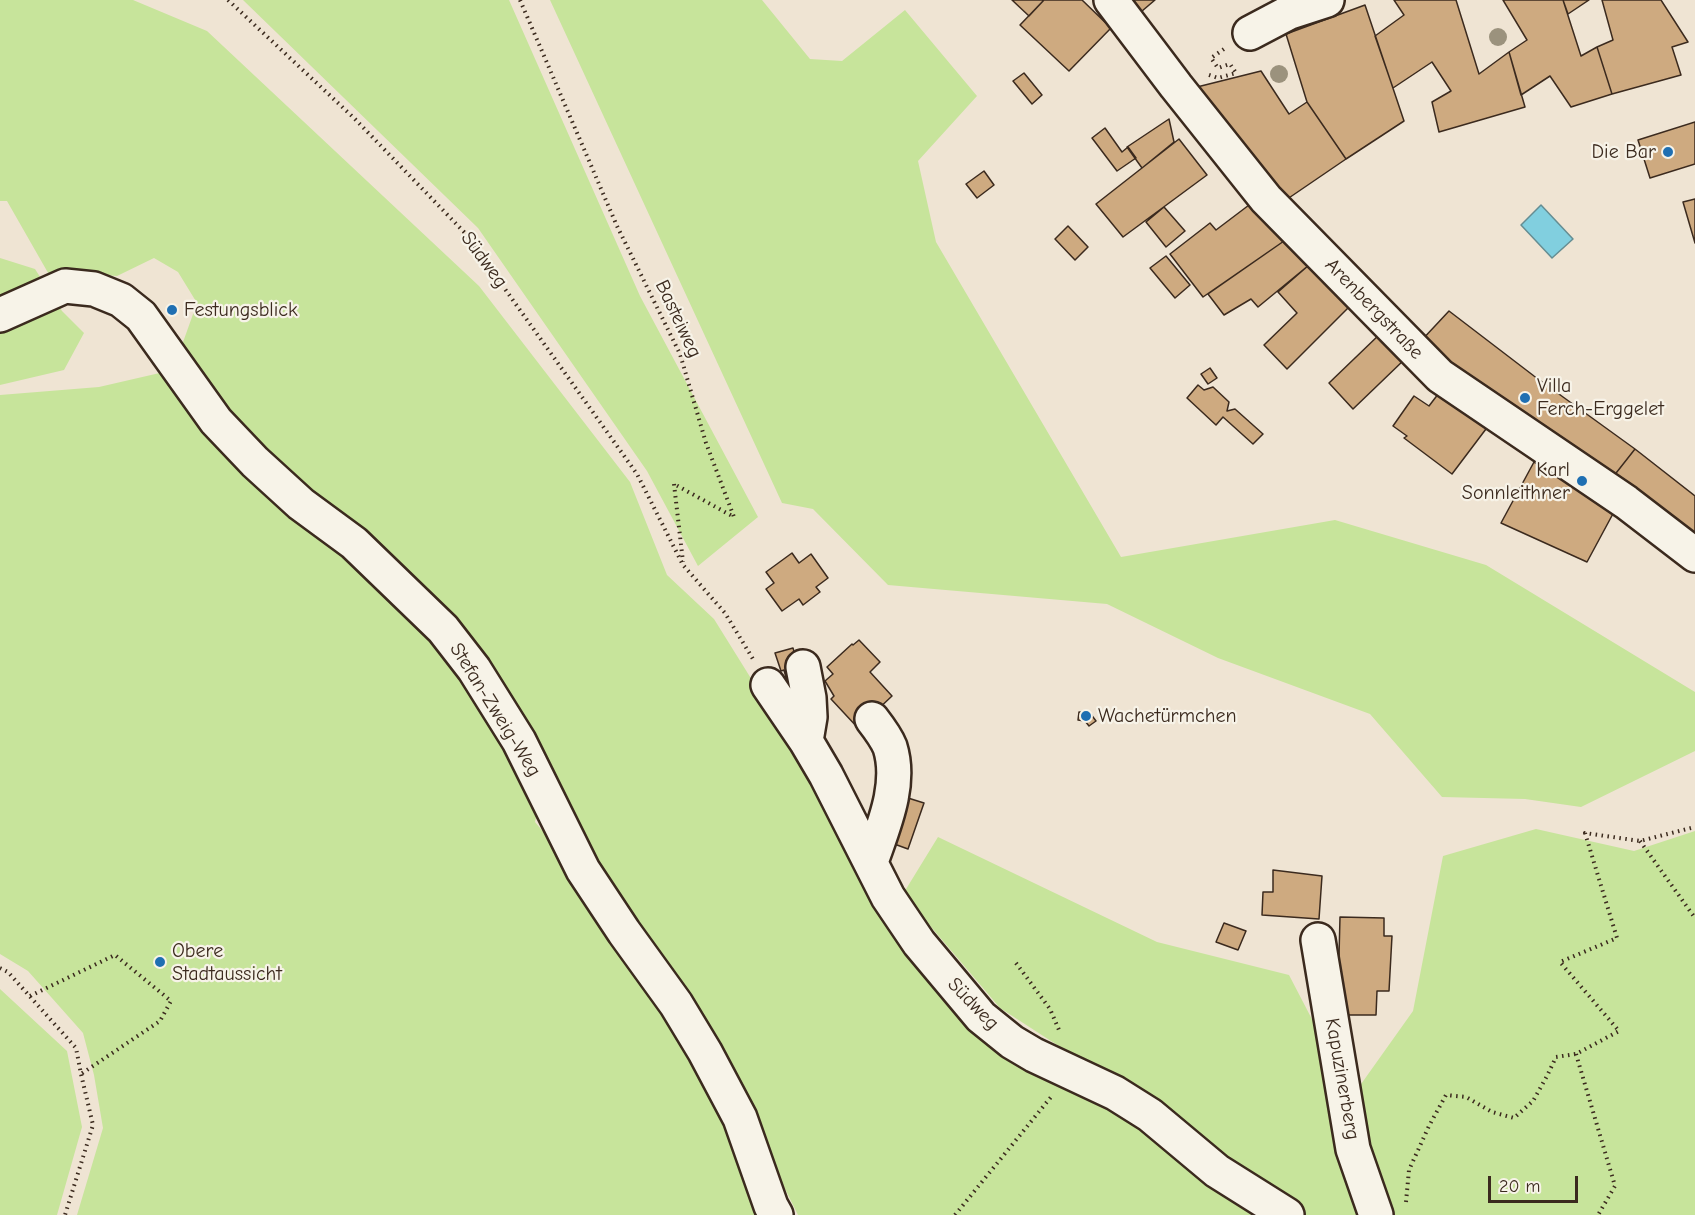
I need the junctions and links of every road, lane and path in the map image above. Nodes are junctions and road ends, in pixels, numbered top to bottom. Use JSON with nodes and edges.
{"nodes":[{"id":1,"x":228,"y":0,"type":"edge"},
{"id":2,"x":520,"y":0,"type":"edge"},
{"id":3,"x":1111,"y":0,"type":"edge"},
{"id":4,"x":1327,"y":0,"type":"edge"},
{"id":5,"x":1288,"y":6,"type":"edge"},
{"id":6,"x":1250,"y":33,"type":"dead end"},
{"id":7,"x":1211,"y":58,"type":"dead end"},
{"id":8,"x":1218,"y":78,"type":"dead end"},
{"id":9,"x":0,"y":315,"type":"edge"},
{"id":10,"x":1695,"y":555,"type":"edge"},
{"id":11,"x":683,"y":565,"type":"junction"},
{"id":12,"x":803,"y":667,"type":"dead end"},
{"id":13,"x":768,"y":685,"type":"joint"},
{"id":14,"x":872,"y":719,"type":"dead end"},
{"id":15,"x":806,"y":741,"type":"junction"},
{"id":16,"x":1695,"y":827,"type":"edge"},
{"id":17,"x":1640,"y":841,"type":"junction"},
{"id":18,"x":871,"y":862,"type":"junction"},
{"id":19,"x":1695,"y":918,"type":"edge"},
{"id":20,"x":1318,"y":940,"type":"dead end"},
{"id":21,"x":1016,"y":963,"type":"dead end"},
{"id":22,"x":0,"y":968,"type":"edge"},
{"id":23,"x":30,"y":996,"type":"junction"},
{"id":24,"x":1576,"y":1054,"type":"junction"},
{"id":25,"x":1072,"y":1072,"type":"junction"},
{"id":26,"x":81,"y":1074,"type":"junction"},
{"id":27,"x":1406,"y":1204,"type":"dead end"},
{"id":28,"x":65,"y":1215,"type":"edge"},
{"id":29,"x":776,"y":1215,"type":"edge"},
{"id":30,"x":955,"y":1215,"type":"edge"},
{"id":31,"x":1287,"y":1215,"type":"edge"},
{"id":32,"x":1376,"y":1215,"type":"edge"},
{"id":33,"x":1598,"y":1215,"type":"edge"}],
"edges":[{"from":1,"to":11,"type":"path","name":"Südweg"},
{"from":2,"to":11,"type":"path","name":"Basteiweg"},
{"from":3,"to":10,"type":"street","name":"Arenbergstraße"},
{"from":4,"to":5,"type":"street"},
{"from":5,"to":6,"type":"street"},
{"from":7,"to":8,"type":"path"},
{"from":9,"to":29,"type":"street","name":"Stefan-Zweig-Weg"},
{"from":11,"to":13,"type":"path","name":"Südweg"},
{"from":12,"to":15,"type":"street"},
{"from":13,"to":15,"type":"street","name":"Südweg"},
{"from":14,"to":18,"type":"street"},
{"from":15,"to":18,"type":"street","name":"Südweg"},
{"from":16,"to":17,"type":"path"},
{"from":17,"to":19,"type":"path"},
{"from":17,"to":24,"type":"path"},
{"from":18,"to":25,"type":"street","name":"Südweg"},
{"from":20,"to":32,"type":"street","name":"Kapuzinerberg"},
{"from":21,"to":25,"type":"path"},
{"from":22,"to":23,"type":"path"},
{"from":23,"to":26,"type":"path"},
{"from":23,"to":26,"type":"path"},
{"from":24,"to":27,"type":"path"},
{"from":24,"to":33,"type":"path"},
{"from":25,"to":30,"type":"path"},
{"from":25,"to":31,"type":"street","name":"Südweg"},
{"from":26,"to":28,"type":"path"}]}
